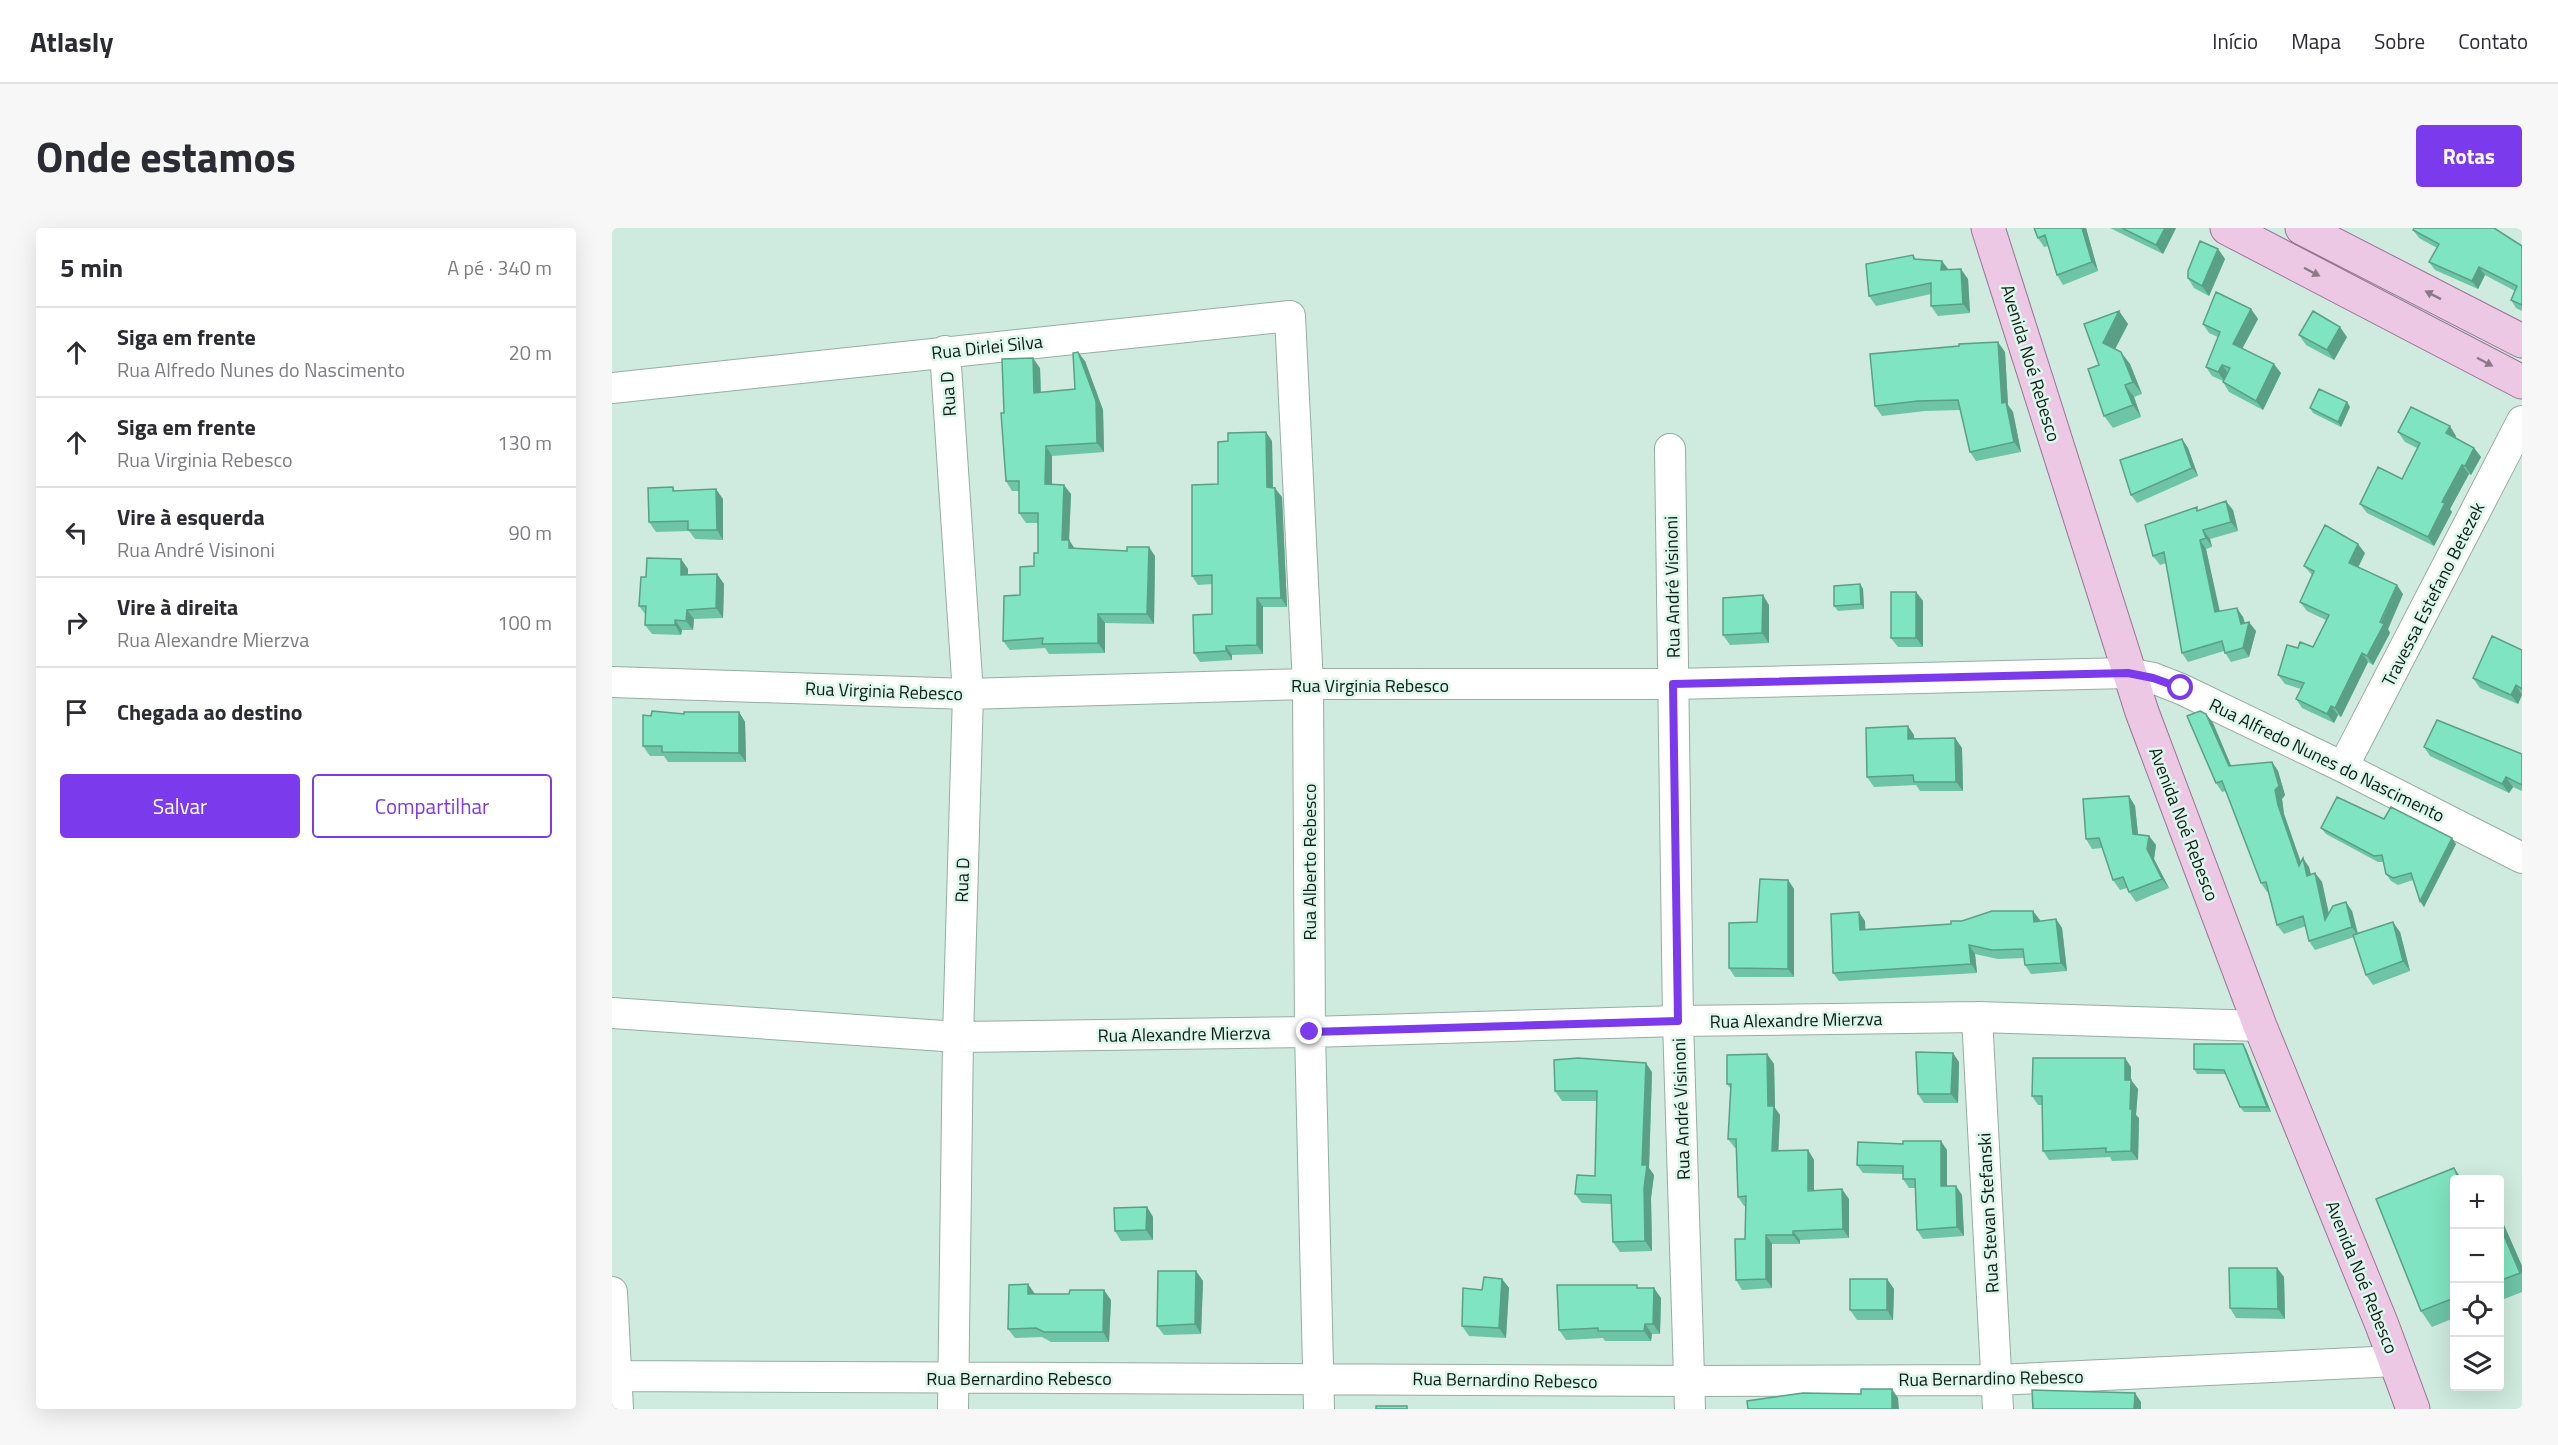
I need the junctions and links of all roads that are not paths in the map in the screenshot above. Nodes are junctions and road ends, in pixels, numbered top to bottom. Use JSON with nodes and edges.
{"nodes":[{"id":1,"x":1988,"y":228,"type":"edge"},
{"id":2,"x":2227,"y":228,"type":"edge"},
{"id":3,"x":2302,"y":228,"type":"edge"},
{"id":4,"x":1290,"y":316,"type":"joint"},
{"id":5,"x":2522,"y":341,"type":"edge"},
{"id":6,"x":945,"y":351,"type":"junction"},
{"id":7,"x":2522,"y":382,"type":"edge"},
{"id":8,"x":612,"y":388,"type":"edge"},
{"id":9,"x":2522,"y":421,"type":"edge"},
{"id":10,"x":1670,"y":448,"type":"dead end"},
{"id":11,"x":2128,"y":673,"type":"junction"},
{"id":12,"x":612,"y":682,"type":"edge"},
{"id":13,"x":1308,"y":684,"type":"junction"},
{"id":14,"x":1673,"y":684,"type":"junction"},
{"id":15,"x":968,"y":694,"type":"junction"},
{"id":16,"x":2343,"y":767,"type":"junction"},
{"id":17,"x":2522,"y":858,"type":"edge"},
{"id":18,"x":612,"y":1013,"type":"edge"},
{"id":19,"x":1977,"y":1017,"type":"junction"},
{"id":20,"x":1678,"y":1021,"type":"junction"},
{"id":21,"x":2260,"y":1026,"type":"junction"},
{"id":22,"x":1310,"y":1032,"type":"junction"},
{"id":23,"x":958,"y":1037,"type":"junction"},
{"id":24,"x":612,"y":1292,"type":"edge"},
{"id":25,"x":2396,"y":1361,"type":"junction"},
{"id":26,"x":615,"y":1376,"type":"junction"},
{"id":27,"x":1319,"y":1378,"type":"junction"},
{"id":28,"x":952,"y":1379,"type":"junction"},
{"id":29,"x":1998,"y":1394,"type":"edge"},
{"id":30,"x":1690,"y":1395,"type":"edge"},
{"id":31,"x":618,"y":1409,"type":"edge"},
{"id":32,"x":953,"y":1409,"type":"edge"},
{"id":33,"x":1319,"y":1409,"type":"edge"},
{"id":34,"x":2413,"y":1409,"type":"edge"}],
"edges":[{"from":1,"to":11,"type":"main road","name":"Avenida Noé Rebesco"},
{"from":2,"to":7,"type":"main road","one_way":true},
{"from":5,"to":3,"type":"main road","one_way":true},
{"from":4,"to":6,"type":"street","name":"Rua Dirlei Silva"},
{"from":4,"to":13,"type":"street","name":"Rua Alberto Rebesco"},
{"from":6,"to":8,"type":"street","name":"Rua Dirlei Silva"},
{"from":6,"to":15,"type":"street","name":"Rua D"},
{"from":9,"to":16,"type":"street","name":"Travessa Estefano Betezek"},
{"from":10,"to":14,"type":"street","name":"Rua André Visinoni"},
{"from":11,"to":14,"type":"street","name":"Rua Virginia Rebesco"},
{"from":11,"to":16,"type":"street","name":"Rua Alfredo Nunes do Nascimento"},
{"from":11,"to":21,"type":"main road","name":"Avenida Noé Rebesco"},
{"from":12,"to":15,"type":"street","name":"Rua Virginia Rebesco"},
{"from":13,"to":14,"type":"street","name":"Rua Virginia Rebesco"},
{"from":13,"to":15,"type":"street","name":"Rua Virginia Rebesco"},
{"from":13,"to":22,"type":"street","name":"Rua Alberto Rebesco"},
{"from":14,"to":20,"type":"street","name":"Rua André Visinoni"},
{"from":15,"to":23,"type":"street","name":"Rua D"},
{"from":16,"to":17,"type":"street","name":"Rua Alfredo Nunes do Nascimento"},
{"from":18,"to":23,"type":"street","name":"Rua Alexandre Mierzva"},
{"from":19,"to":20,"type":"street","name":"Rua Alexandre Mierzva"},
{"from":19,"to":21,"type":"street","name":"Rua Alexandre Mierzva"},
{"from":19,"to":29,"type":"street","name":"Rua Stevan Stefanski"},
{"from":20,"to":22,"type":"street","name":"Rua Alexandre Mierzva"},
{"from":20,"to":30,"type":"street","name":"Rua André Visinoni"},
{"from":21,"to":25,"type":"main road","name":"Avenida Noé Rebesco"},
{"from":22,"to":23,"type":"street","name":"Rua Alexandre Mierzva"},
{"from":22,"to":27,"type":"street","name":"Rua Alberto Rebesco"},
{"from":23,"to":28,"type":"street","name":"Rua D"},
{"from":24,"to":26,"type":"street"},
{"from":25,"to":29,"type":"street","name":"Rua Bernardino Rebesco"},
{"from":25,"to":34,"type":"main road","name":"Avenida Noé Rebesco"},
{"from":26,"to":28,"type":"street","name":"Rua Bernardino Rebesco"},
{"from":26,"to":31,"type":"street"},
{"from":27,"to":28,"type":"street","name":"Rua Bernardino Rebesco"},
{"from":27,"to":30,"type":"street","name":"Rua Bernardino Rebesco"},
{"from":27,"to":33,"type":"street","name":"Rua Alberto Rebesco"},
{"from":28,"to":32,"type":"street","name":"Rua D"},
{"from":29,"to":30,"type":"street","name":"Rua Bernardino Rebesco"}]}
